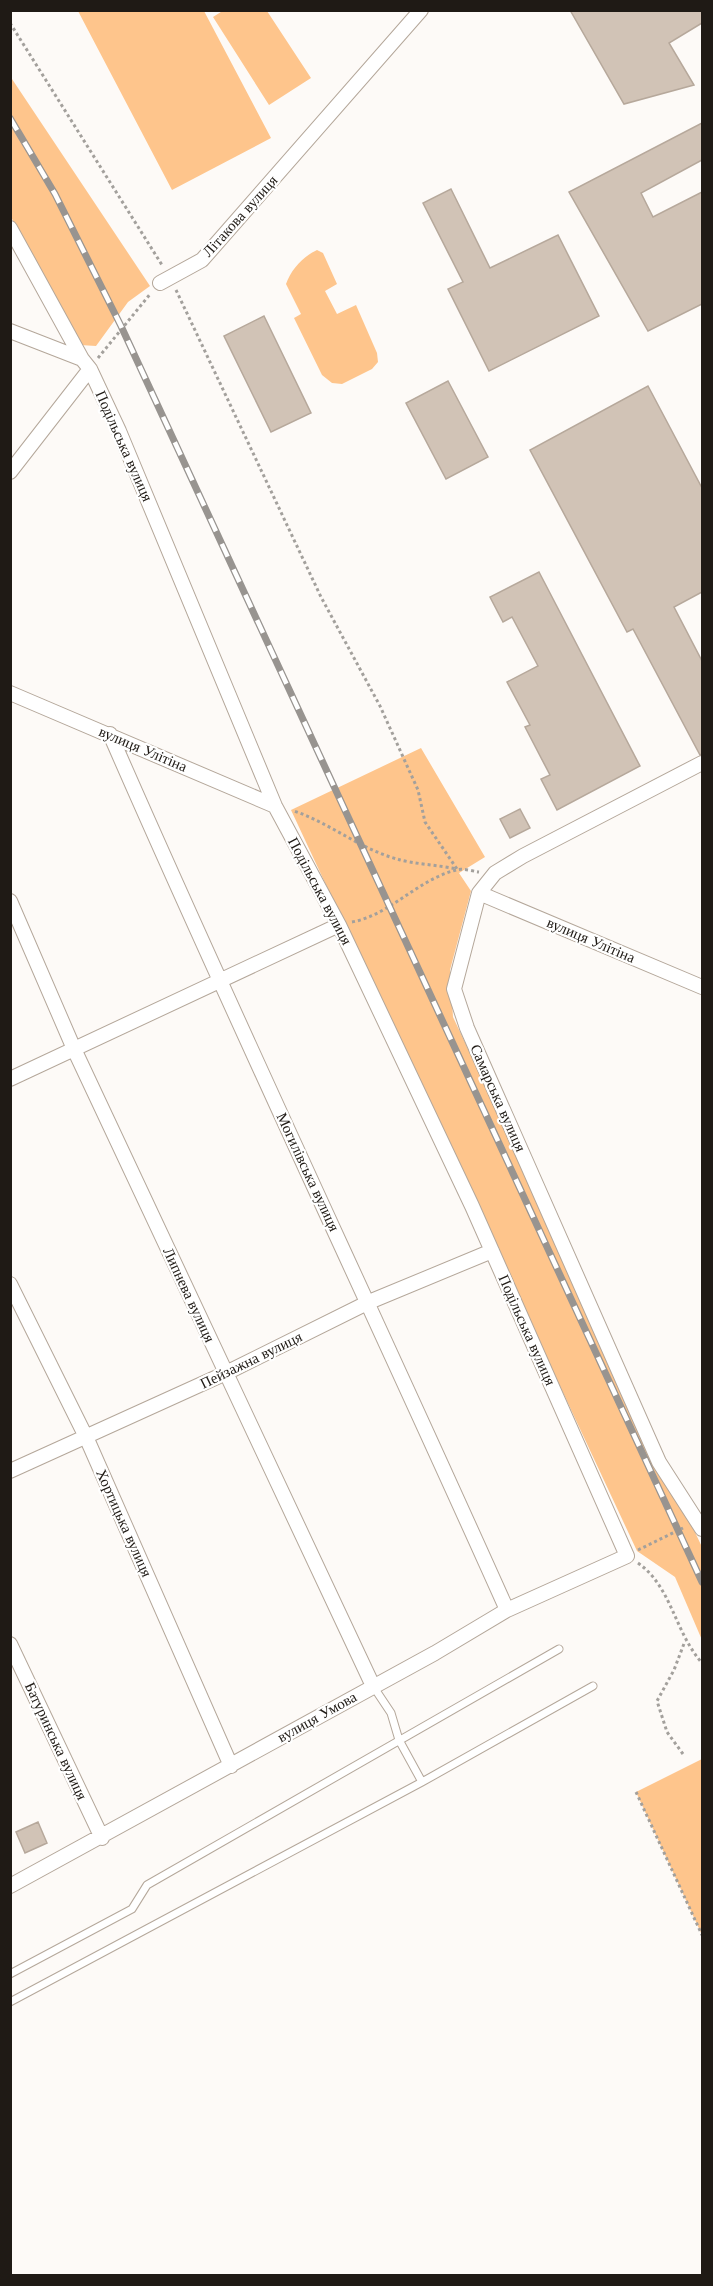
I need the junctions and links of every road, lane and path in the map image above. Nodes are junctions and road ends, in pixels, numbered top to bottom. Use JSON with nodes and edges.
{"nodes":[{"id":1,"x":421,"y":10,"type":"edge"},
{"id":2,"x":10,"y":23,"type":"edge"},
{"id":3,"x":10,"y":228,"type":"edge"},
{"id":4,"x":165,"y":281,"type":"junction"},
{"id":5,"x":10,"y":331,"type":"edge"},
{"id":6,"x":86,"y":364,"type":"junction"},
{"id":7,"x":10,"y":472,"type":"edge"},
{"id":8,"x":10,"y":693,"type":"edge"},
{"id":9,"x":110,"y":734,"type":"junction"},
{"id":10,"x":702,"y":763,"type":"edge"},
{"id":11,"x":275,"y":806,"type":"junction"},
{"id":12,"x":457,"y":869,"type":"junction"},
{"id":13,"x":495,"y":873,"type":"junction"},
{"id":14,"x":479,"y":893,"type":"junction"},
{"id":15,"x":10,"y":901,"type":"edge"},
{"id":16,"x":339,"y":925,"type":"junction"},
{"id":17,"x":219,"y":983,"type":"junction"},
{"id":18,"x":699,"y":986,"type":"edge"},
{"id":19,"x":702,"y":999,"type":"edge"},
{"id":20,"x":74,"y":1049,"type":"junction"},
{"id":21,"x":10,"y":1079,"type":"edge"},
{"id":22,"x":492,"y":1251,"type":"junction"},
{"id":23,"x":10,"y":1284,"type":"edge"},
{"id":24,"x":369,"y":1302,"type":"junction"},
{"id":25,"x":226,"y":1374,"type":"junction"},
{"id":26,"x":87,"y":1439,"type":"junction"},
{"id":27,"x":10,"y":1471,"type":"edge"},
{"id":28,"x":700,"y":1525,"type":"edge"},
{"id":29,"x":627,"y":1556,"type":"junction"},
{"id":30,"x":507,"y":1610,"type":"junction"},
{"id":31,"x":685,"y":1641,"type":"junction"},
{"id":32,"x":10,"y":1644,"type":"edge"},
{"id":33,"x":559,"y":1649,"type":"dead end"},
{"id":34,"x":702,"y":1663,"type":"edge"},
{"id":35,"x":373,"y":1686,"type":"junction"},
{"id":36,"x":592,"y":1686,"type":"dead end"},
{"id":37,"x":399,"y":1740,"type":"junction"},
{"id":38,"x":683,"y":1754,"type":"dead end"},
{"id":39,"x":231,"y":1766,"type":"junction"},
{"id":40,"x":422,"y":1782,"type":"junction"},
{"id":41,"x":636,"y":1792,"type":"dead end"},
{"id":42,"x":102,"y":1838,"type":"junction"},
{"id":43,"x":10,"y":1886,"type":"edge"},
{"id":44,"x":702,"y":1935,"type":"edge"},
{"id":45,"x":10,"y":1974,"type":"edge"},
{"id":46,"x":10,"y":2002,"type":"edge"}],
"edges":[{"from":1,"to":4,"type":"street","name":"Літакова вулиця"},
{"from":2,"to":4,"type":"path"},
{"from":3,"to":6,"type":"street","name":"Подільська вулиця"},
{"from":4,"to":6,"type":"path"},
{"from":4,"to":12,"type":"path"},
{"from":5,"to":6,"type":"street"},
{"from":6,"to":7,"type":"street"},
{"from":6,"to":11,"type":"street","name":"Подільська вулиця"},
{"from":8,"to":9,"type":"street","name":"вулиця Улітіна"},
{"from":9,"to":11,"type":"street","name":"вулиця Улітіна"},
{"from":9,"to":17,"type":"street","name":"Могилівська вулиця"},
{"from":10,"to":13,"type":"street","name":"Самарська вулиця"},
{"from":11,"to":12,"type":"path"},
{"from":11,"to":16,"type":"street","name":"Подільська вулиця"},
{"from":12,"to":13,"type":"path"},
{"from":12,"to":16,"type":"path"},
{"from":13,"to":14,"type":"street","name":"Самарська вулиця"},
{"from":14,"to":18,"type":"street","name":"вулиця Улітіна"},
{"from":14,"to":28,"type":"street","name":"Самарська вулиця"},
{"from":15,"to":20,"type":"street","name":"Липнева вулиця"},
{"from":16,"to":17,"type":"street"},
{"from":16,"to":22,"type":"street","name":"Подільська вулиця"},
{"from":17,"to":20,"type":"street"},
{"from":17,"to":24,"type":"street","name":"Могилівська вулиця"},
{"from":18,"to":19,"type":"street"},
{"from":20,"to":21,"type":"street"},
{"from":20,"to":25,"type":"street","name":"Липнева вулиця"},
{"from":22,"to":24,"type":"street","name":"Пейзажна вулиця"},
{"from":22,"to":29,"type":"street","name":"Подільська вулиця"},
{"from":23,"to":26,"type":"street","name":"Хортицька вулиця"},
{"from":24,"to":25,"type":"street","name":"Пейзажна вулиця"},
{"from":24,"to":30,"type":"street","name":"Могилівська вулиця"},
{"from":25,"to":26,"type":"street","name":"Пейзажна вулиця"},
{"from":25,"to":35,"type":"street","name":"Липнева вулиця"},
{"from":26,"to":27,"type":"street","name":"Пейзажна вулиця"},
{"from":26,"to":39,"type":"street","name":"Хортицька вулиця"},
{"from":28,"to":29,"type":"path"},
{"from":29,"to":30,"type":"street","name":"вулиця Умова"},
{"from":29,"to":31,"type":"path"},
{"from":30,"to":35,"type":"street","name":"вулиця Умова"},
{"from":31,"to":34,"type":"path"},
{"from":31,"to":38,"type":"path"},
{"from":32,"to":42,"type":"street","name":"Батуринська вулиця"},
{"from":33,"to":37,"type":"lane"},
{"from":35,"to":37,"type":"lane"},
{"from":35,"to":39,"type":"street","name":"вулиця Умова"},
{"from":36,"to":40,"type":"lane"},
{"from":37,"to":40,"type":"lane"},
{"from":37,"to":45,"type":"lane"},
{"from":39,"to":42,"type":"street","name":"вулиця Умова"},
{"from":40,"to":46,"type":"lane"},
{"from":41,"to":44,"type":"path"},
{"from":42,"to":43,"type":"street","name":"вулиця Умова"}]}
